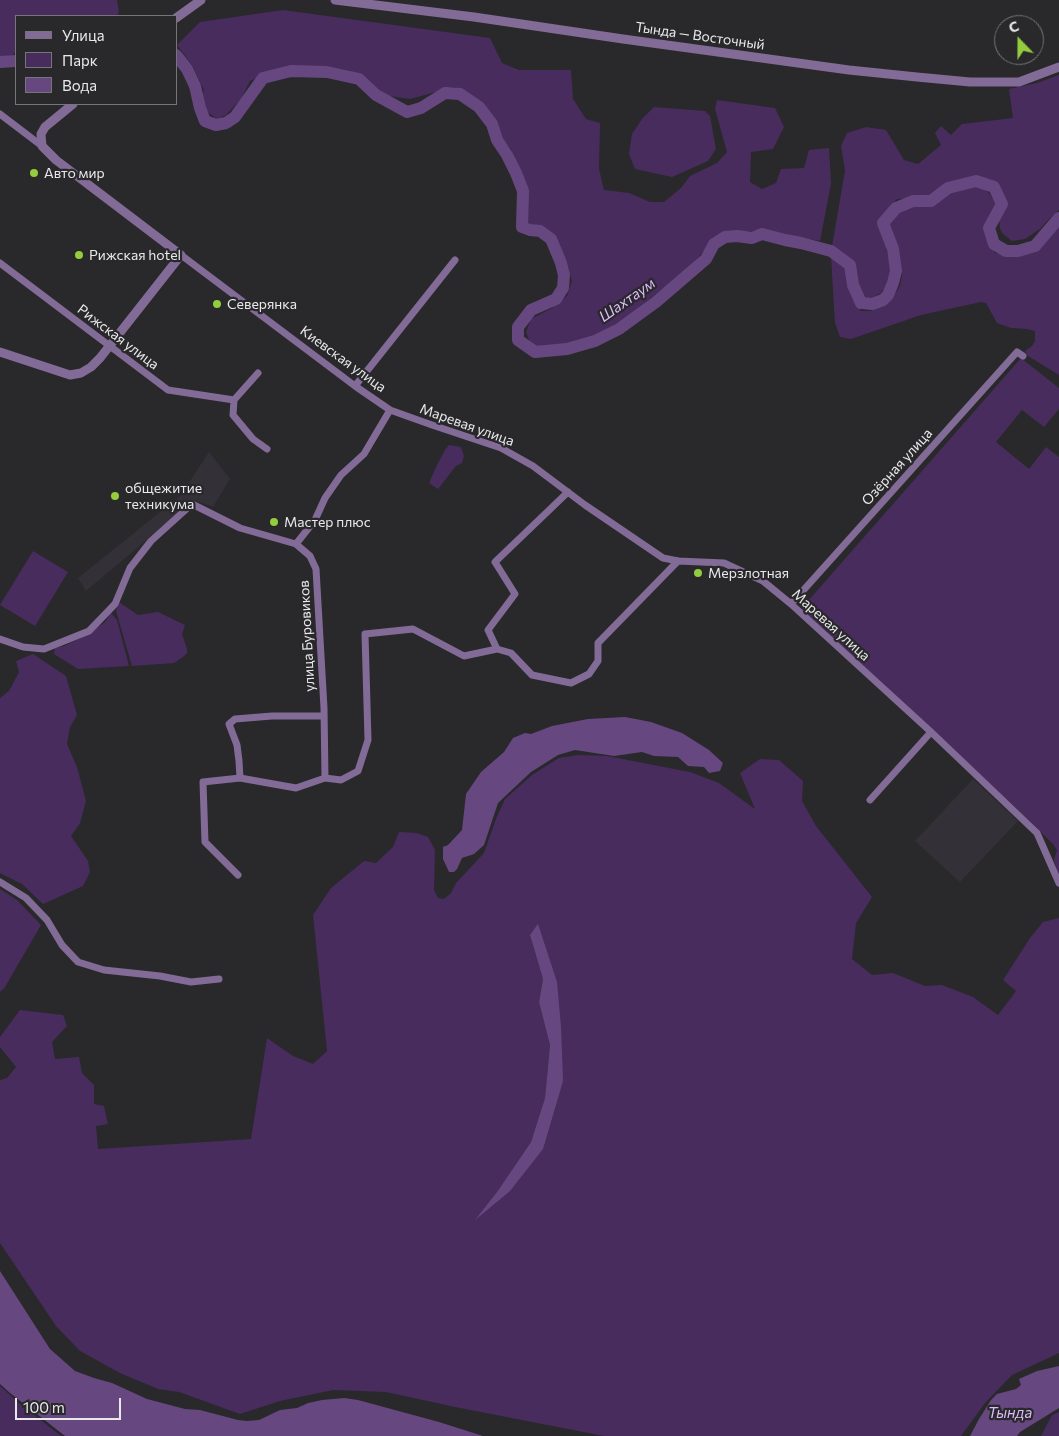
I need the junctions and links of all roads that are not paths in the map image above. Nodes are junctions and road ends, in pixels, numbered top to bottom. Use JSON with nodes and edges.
{"nodes":[{"id":1,"x":200,"y":0,"type":"edge"},
{"id":2,"x":335,"y":0,"type":"edge"},
{"id":3,"x":178,"y":16,"type":"edge"},
{"id":4,"x":1059,"y":67,"type":"edge"},
{"id":5,"x":72,"y":105,"type":"edge"},
{"id":6,"x":0,"y":114,"type":"edge"},
{"id":7,"x":42,"y":146,"type":"junction"},
{"id":8,"x":182,"y":255,"type":"junction"},
{"id":9,"x":454,"y":260,"type":"dead end"},
{"id":10,"x":0,"y":263,"type":"edge"},
{"id":11,"x":110,"y":346,"type":"junction"},
{"id":12,"x":0,"y":352,"type":"edge"},
{"id":13,"x":1023,"y":356,"type":"dead end"},
{"id":14,"x":258,"y":373,"type":"dead end"},
{"id":15,"x":355,"y":386,"type":"junction"},
{"id":16,"x":234,"y":400,"type":"junction"},
{"id":17,"x":390,"y":410,"type":"junction"},
{"id":18,"x":267,"y":449,"type":"dead end"},
{"id":19,"x":568,"y":492,"type":"junction"},
{"id":20,"x":296,"y":544,"type":"junction"},
{"id":21,"x":678,"y":561,"type":"junction"},
{"id":22,"x":791,"y":604,"type":"junction"},
{"id":23,"x":0,"y":640,"type":"edge"},
{"id":24,"x":497,"y":649,"type":"junction"},
{"id":25,"x":324,"y":716,"type":"junction"},
{"id":26,"x":931,"y":732,"type":"junction"},
{"id":27,"x":240,"y":778,"type":"junction"},
{"id":28,"x":325,"y":778,"type":"junction"},
{"id":29,"x":870,"y":800,"type":"dead end"},
{"id":30,"x":238,"y":875,"type":"dead end"},
{"id":31,"x":0,"y":882,"type":"edge"},
{"id":32,"x":1059,"y":883,"type":"edge"},
{"id":33,"x":219,"y":979,"type":"dead end"}],
"edges":[{"from":1,"to":3,"type":"street"},
{"from":2,"to":4,"type":"street","name":"Тында — Восточный"},
{"from":5,"to":7,"type":"street"},
{"from":6,"to":7,"type":"street"},
{"from":7,"to":8,"type":"street","name":"Киевская улица"},
{"from":8,"to":11,"type":"street"},
{"from":8,"to":15,"type":"street","name":"Киевская улица"},
{"from":9,"to":15,"type":"street"},
{"from":10,"to":11,"type":"street","name":"Рижская улица"},
{"from":11,"to":12,"type":"street"},
{"from":11,"to":16,"type":"street","name":"Рижская улица"},
{"from":13,"to":22,"type":"street","name":"Озёрная улица"},
{"from":14,"to":16,"type":"street"},
{"from":15,"to":17,"type":"street","name":"Киевская улица"},
{"from":16,"to":18,"type":"street"},
{"from":17,"to":19,"type":"street","name":"Маревая улица"},
{"from":17,"to":20,"type":"street"},
{"from":19,"to":21,"type":"street","name":"Маревая улица"},
{"from":19,"to":24,"type":"street"},
{"from":20,"to":23,"type":"street"},
{"from":20,"to":25,"type":"street","name":"улица Буровиков"},
{"from":21,"to":22,"type":"street","name":"Маревая улица"},
{"from":21,"to":24,"type":"street"},
{"from":22,"to":26,"type":"street","name":"Маревая улица"},
{"from":24,"to":28,"type":"street"},
{"from":25,"to":27,"type":"street"},
{"from":25,"to":28,"type":"street","name":"улица Буровиков"},
{"from":26,"to":29,"type":"street"},
{"from":26,"to":32,"type":"street","name":"Маревая улица"},
{"from":27,"to":28,"type":"street"},
{"from":27,"to":30,"type":"street"},
{"from":31,"to":33,"type":"street"}]}
